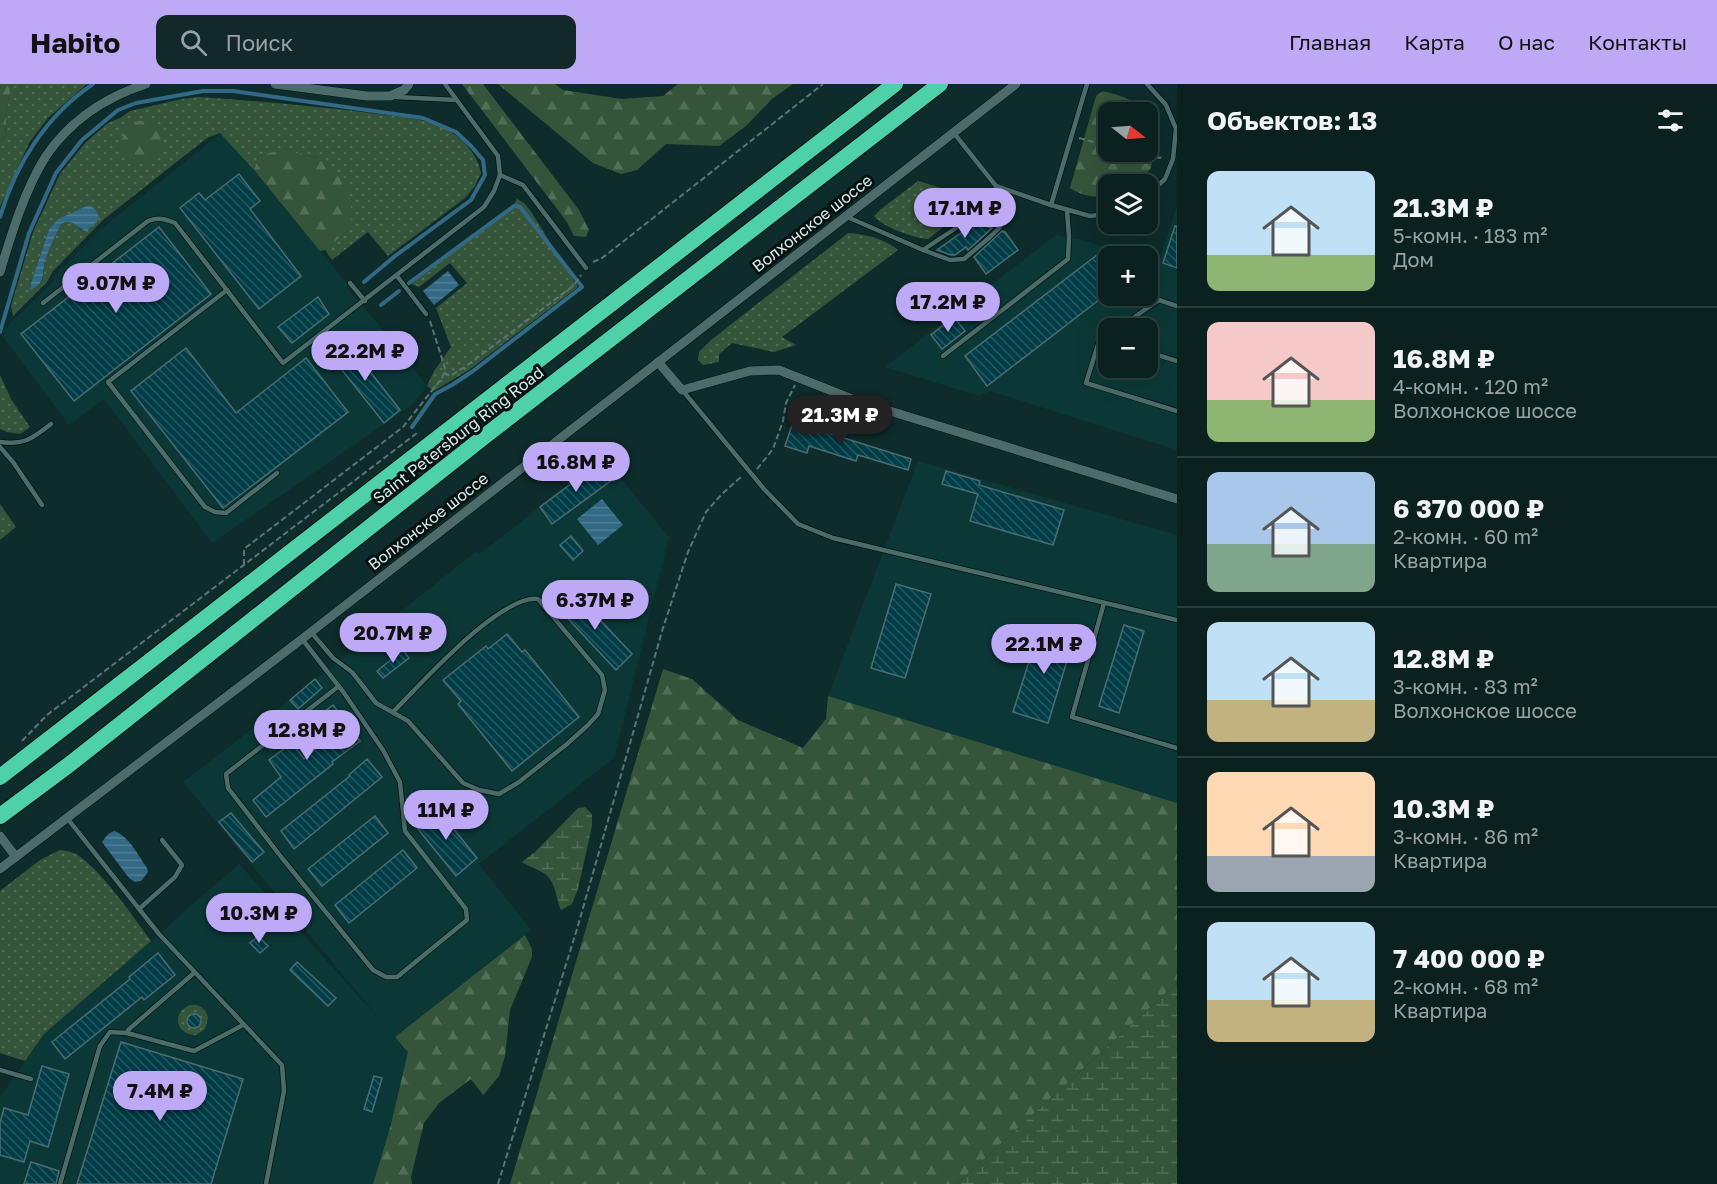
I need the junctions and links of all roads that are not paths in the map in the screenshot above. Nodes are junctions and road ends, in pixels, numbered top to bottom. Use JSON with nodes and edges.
{"nodes":[{"id":1,"x":146,"y":84,"type":"edge"},
{"id":2,"x":275,"y":84,"type":"edge"},
{"id":3,"x":409,"y":84,"type":"edge"},
{"id":4,"x":445,"y":84,"type":"edge"},
{"id":5,"x":895,"y":84,"type":"edge"},
{"id":6,"x":940,"y":84,"type":"edge"},
{"id":7,"x":1016,"y":84,"type":"edge"},
{"id":8,"x":1087,"y":84,"type":"edge"},
{"id":9,"x":1147,"y":84,"type":"edge"},
{"id":10,"x":390,"y":96,"type":"junction"},
{"id":11,"x":456,"y":100,"type":"junction"},
{"id":12,"x":954,"y":132,"type":"junction"},
{"id":13,"x":1176,"y":144,"type":"edge"},
{"id":14,"x":500,"y":175,"type":"junction"},
{"id":15,"x":996,"y":186,"type":"junction"},
{"id":16,"x":1158,"y":186,"type":"edge"},
{"id":17,"x":996,"y":199,"type":"junction"},
{"id":18,"x":1051,"y":205,"type":"junction"},
{"id":19,"x":1067,"y":210,"type":"junction"},
{"id":20,"x":1098,"y":215,"type":"edge"},
{"id":21,"x":845,"y":216,"type":"junction"},
{"id":22,"x":923,"y":250,"type":"junction"},
{"id":23,"x":586,"y":268,"type":"road end"},
{"id":24,"x":0,"y":273,"type":"edge"},
{"id":25,"x":397,"y":276,"type":"junction"},
{"id":26,"x":350,"y":284,"type":"dead end"},
{"id":27,"x":227,"y":290,"type":"junction"},
{"id":28,"x":365,"y":301,"type":"junction"},
{"id":29,"x":43,"y":303,"type":"dead end"},
{"id":30,"x":1177,"y":306,"type":"edge"},
{"id":31,"x":426,"y":314,"type":"road end"},
{"id":32,"x":1134,"y":318,"type":"edge"},
{"id":33,"x":1098,"y":344,"type":"edge"},
{"id":34,"x":1158,"y":355,"type":"edge"},
{"id":35,"x":943,"y":356,"type":"dead end"},
{"id":36,"x":1177,"y":361,"type":"edge"},
{"id":37,"x":658,"y":362,"type":"junction"},
{"id":38,"x":682,"y":390,"type":"junction"},
{"id":39,"x":1177,"y":411,"type":"edge"},
{"id":40,"x":51,"y":424,"type":"dead end"},
{"id":41,"x":0,"y":442,"type":"edge"},
{"id":42,"x":0,"y":447,"type":"edge"},
{"id":43,"x":276,"y":473,"type":"dead end"},
{"id":44,"x":1177,"y":499,"type":"edge"},
{"id":45,"x":42,"y":505,"type":"dead end"},
{"id":46,"x":1104,"y":603,"type":"junction"},
{"id":47,"x":1177,"y":620,"type":"edge"},
{"id":48,"x":311,"y":632,"type":"junction"},
{"id":49,"x":302,"y":639,"type":"junction"},
{"id":50,"x":339,"y":686,"type":"junction"},
{"id":51,"x":393,"y":712,"type":"junction"},
{"id":52,"x":1177,"y":748,"type":"edge"},
{"id":53,"x":0,"y":777,"type":"edge"},
{"id":54,"x":0,"y":816,"type":"edge"},
{"id":55,"x":67,"y":818,"type":"junction"},
{"id":56,"x":0,"y":836,"type":"edge"},
{"id":57,"x":162,"y":840,"type":"dead end"},
{"id":58,"x":16,"y":857,"type":"junction"},
{"id":59,"x":0,"y":870,"type":"edge"},
{"id":60,"x":139,"y":909,"type":"junction"},
{"id":61,"x":194,"y":973,"type":"junction"},
{"id":62,"x":243,"y":1025,"type":"junction"},
{"id":63,"x":127,"y":1033,"type":"junction"},
{"id":64,"x":0,"y":1070,"type":"edge"},
{"id":65,"x":31,"y":1079,"type":"dead end"},
{"id":66,"x":60,"y":1184,"type":"edge"},
{"id":67,"x":266,"y":1184,"type":"edge"}],
"edges":[{"from":1,"to":24,"type":"street"},
{"from":2,"to":10,"type":"street"},
{"from":3,"to":10,"type":"street"},
{"from":4,"to":11,"type":"lane"},
{"from":5,"to":53,"type":"highway","name":"Saint Petersburg Ring Road"},
{"from":6,"to":54,"type":"highway","name":"Saint Petersburg Ring Road"},
{"from":7,"to":12,"type":"street","name":"Волхонское шоссе"},
{"from":8,"to":18,"type":"lane"},
{"from":9,"to":13,"type":"lane"},
{"from":10,"to":11,"type":"lane"},
{"from":11,"to":14,"type":"lane"},
{"from":12,"to":15,"type":"lane"},
{"from":12,"to":21,"type":"street","name":"Волхонское шоссе"},
{"from":13,"to":16,"type":"lane"},
{"from":14,"to":23,"type":"lane"},
{"from":14,"to":25,"type":"lane"},
{"from":15,"to":17,"type":"lane"},
{"from":15,"to":18,"type":"lane"},
{"from":17,"to":22,"type":"lane"},
{"from":17,"to":22,"type":"lane"},
{"from":18,"to":19,"type":"lane"},
{"from":19,"to":20,"type":"lane"},
{"from":19,"to":35,"type":"lane"},
{"from":21,"to":22,"type":"lane"},
{"from":21,"to":37,"type":"street","name":"Волхонское шоссе"},
{"from":25,"to":28,"type":"lane"},
{"from":25,"to":31,"type":"lane"},
{"from":26,"to":28,"type":"lane"},
{"from":27,"to":28,"type":"lane"},
{"from":27,"to":29,"type":"lane"},
{"from":27,"to":43,"type":"lane"},
{"from":30,"to":32,"type":"lane"},
{"from":33,"to":39,"type":"lane"},
{"from":34,"to":36,"type":"lane"},
{"from":37,"to":38,"type":"street"},
{"from":37,"to":48,"type":"street","name":"Волхонское шоссе"},
{"from":38,"to":44,"type":"street"},
{"from":38,"to":46,"type":"lane"},
{"from":40,"to":41,"type":"lane"},
{"from":42,"to":45,"type":"lane"},
{"from":46,"to":47,"type":"lane"},
{"from":46,"to":52,"type":"lane"},
{"from":48,"to":49,"type":"street","name":"Волхонское шоссе"},
{"from":48,"to":51,"type":"lane"},
{"from":49,"to":50,"type":"lane"},
{"from":49,"to":55,"type":"street","name":"Волхонское шоссе"},
{"from":50,"to":50,"type":"lane"},
{"from":51,"to":51,"type":"lane"},
{"from":55,"to":58,"type":"street","name":"Волхонское шоссе"},
{"from":55,"to":60,"type":"lane"},
{"from":56,"to":58,"type":"street"},
{"from":57,"to":60,"type":"lane"},
{"from":58,"to":59,"type":"street","name":"Волхонское шоссе"},
{"from":60,"to":61,"type":"lane"},
{"from":61,"to":62,"type":"lane"},
{"from":61,"to":63,"type":"lane"},
{"from":62,"to":63,"type":"lane"},
{"from":62,"to":67,"type":"lane"},
{"from":63,"to":66,"type":"lane"},
{"from":64,"to":65,"type":"lane"}]}
